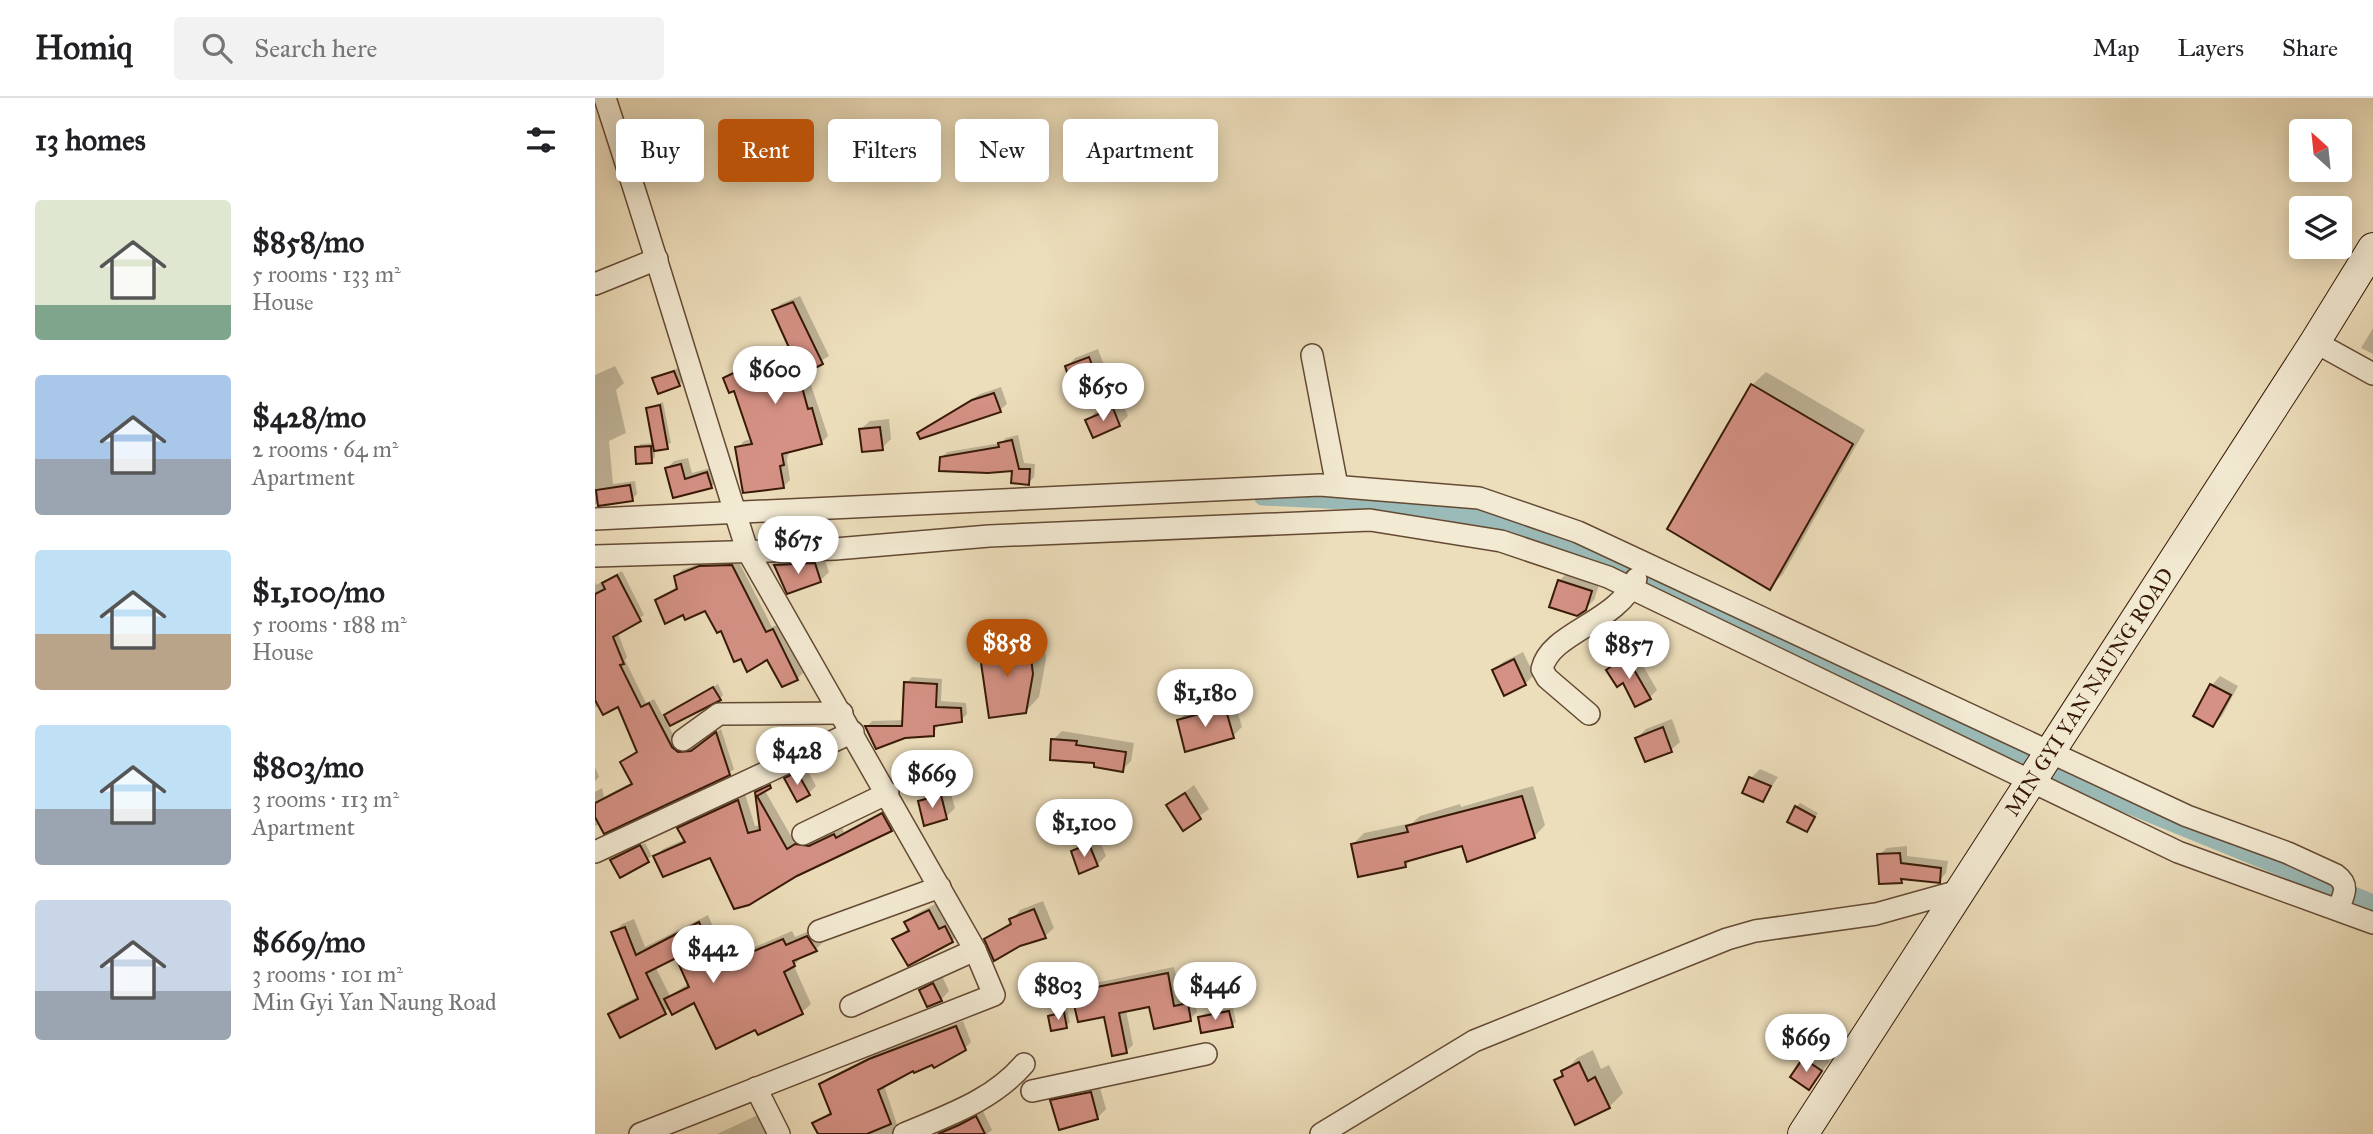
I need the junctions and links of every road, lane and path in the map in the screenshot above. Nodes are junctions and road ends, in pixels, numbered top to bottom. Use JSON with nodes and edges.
{"nodes":[{"id":1,"x":605,"y":98,"type":"edge"},
{"id":2,"x":2373,"y":248,"type":"edge"},
{"id":3,"x":657,"y":260,"type":"junction"},
{"id":4,"x":595,"y":284,"type":"edge"},
{"id":5,"x":2315,"y":342,"type":"junction"},
{"id":6,"x":1312,"y":355,"type":"dead end"},
{"id":7,"x":2373,"y":374,"type":"edge"},
{"id":8,"x":1337,"y":486,"type":"junction"},
{"id":9,"x":732,"y":510,"type":"junction"},
{"id":10,"x":595,"y":519,"type":"edge"},
{"id":11,"x":747,"y":550,"type":"junction"},
{"id":12,"x":595,"y":556,"type":"edge"},
{"id":13,"x":1636,"y":578,"type":"junction"},
{"id":14,"x":842,"y":713,"type":"junction"},
{"id":15,"x":1589,"y":714,"type":"dead end"},
{"id":16,"x":853,"y":732,"type":"junction"},
{"id":17,"x":683,"y":740,"type":"dead end"},
{"id":18,"x":2039,"y":767,"type":"junction"},
{"id":19,"x":888,"y":793,"type":"junction"},
{"id":20,"x":803,"y":834,"type":"dead end"},
{"id":21,"x":595,"y":852,"type":"edge"},
{"id":22,"x":940,"y":887,"type":"junction"},
{"id":23,"x":1962,"y":890,"type":"junction"},
{"id":24,"x":2342,"y":901,"type":"junction"},
{"id":25,"x":2373,"y":923,"type":"edge"},
{"id":26,"x":818,"y":930,"type":"dead end"},
{"id":27,"x":975,"y":950,"type":"junction"},
{"id":28,"x":851,"y":1006,"type":"dead end"},
{"id":29,"x":1206,"y":1054,"type":"dead end"},
{"id":30,"x":1024,"y":1064,"type":"dead end"},
{"id":31,"x":756,"y":1088,"type":"junction"},
{"id":32,"x":1032,"y":1091,"type":"dead end"},
{"id":33,"x":640,"y":1134,"type":"edge"},
{"id":34,"x":779,"y":1134,"type":"edge"},
{"id":35,"x":904,"y":1134,"type":"edge"},
{"id":36,"x":1321,"y":1134,"type":"edge"},
{"id":37,"x":1803,"y":1134,"type":"edge"}],
"edges":[{"from":1,"to":3,"type":"street"},
{"from":2,"to":5,"type":"street","name":"MIN GYI YAN NAUNG ROAD"},
{"from":3,"to":4,"type":"street"},
{"from":3,"to":9,"type":"street"},
{"from":5,"to":7,"type":"street"},
{"from":5,"to":18,"type":"street","name":"MIN GYI YAN NAUNG ROAD"},
{"from":6,"to":8,"type":"street"},
{"from":8,"to":9,"type":"street"},
{"from":8,"to":13,"type":"street"},
{"from":9,"to":10,"type":"street"},
{"from":9,"to":11,"type":"street"},
{"from":11,"to":12,"type":"street"},
{"from":11,"to":13,"type":"street"},
{"from":11,"to":14,"type":"street"},
{"from":13,"to":15,"type":"street"},
{"from":13,"to":18,"type":"street"},
{"from":13,"to":18,"type":"street"},
{"from":14,"to":16,"type":"street"},
{"from":14,"to":17,"type":"street"},
{"from":16,"to":19,"type":"street"},
{"from":16,"to":21,"type":"street"},
{"from":18,"to":23,"type":"street","name":"MIN GYI YAN NAUNG ROAD"},
{"from":18,"to":24,"type":"street"},
{"from":18,"to":24,"type":"street"},
{"from":19,"to":20,"type":"street"},
{"from":19,"to":22,"type":"street"},
{"from":22,"to":26,"type":"street"},
{"from":22,"to":27,"type":"street"},
{"from":23,"to":36,"type":"street"},
{"from":23,"to":37,"type":"street","name":"MIN GYI YAN NAUNG ROAD"},
{"from":24,"to":25,"type":"street"},
{"from":27,"to":28,"type":"street"},
{"from":27,"to":31,"type":"street"},
{"from":29,"to":32,"type":"street"},
{"from":30,"to":35,"type":"street"},
{"from":31,"to":33,"type":"street"},
{"from":31,"to":34,"type":"street"}]}
